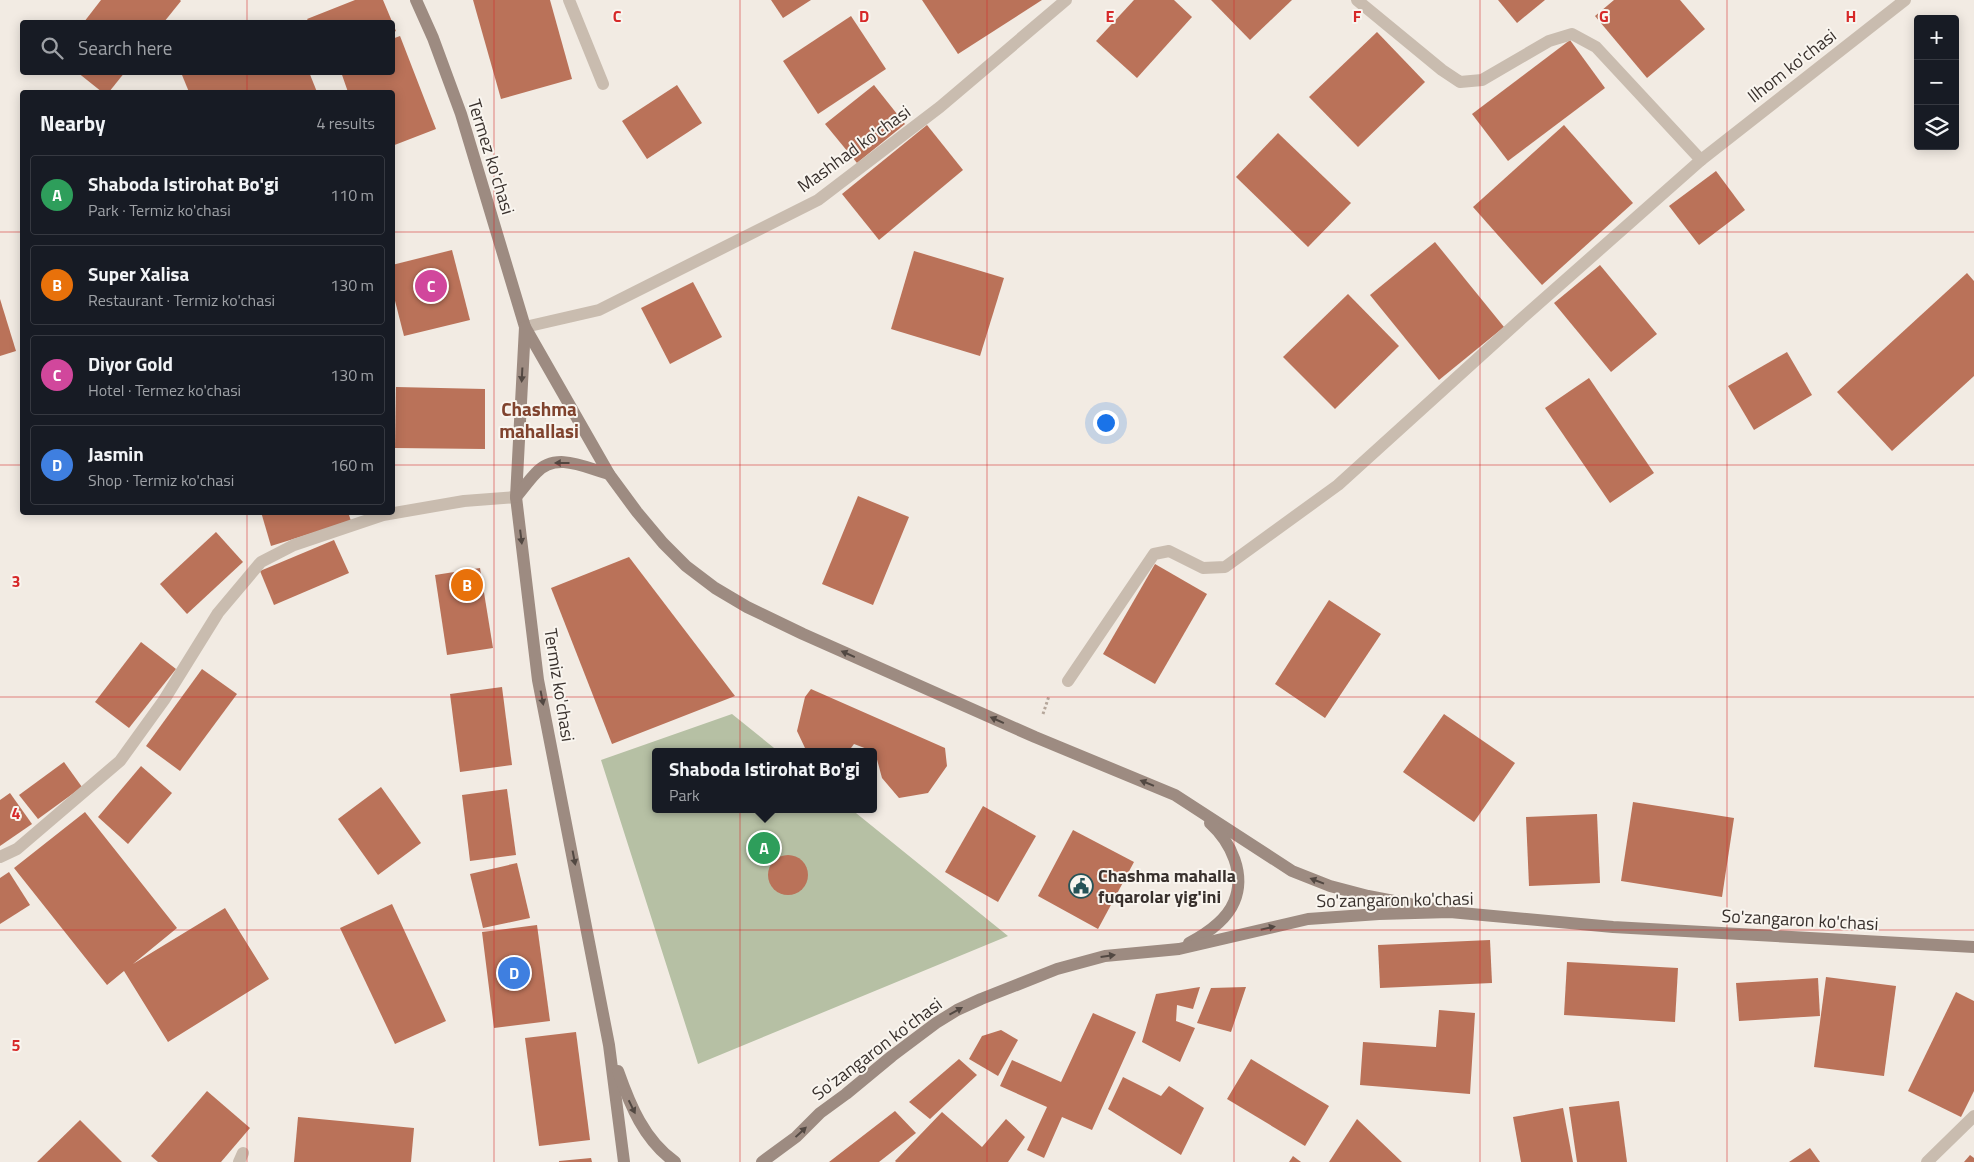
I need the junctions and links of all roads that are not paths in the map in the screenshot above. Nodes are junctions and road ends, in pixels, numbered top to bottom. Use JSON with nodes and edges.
{"nodes":[{"id":1,"x":416,"y":0,"type":"edge"},
{"id":2,"x":569,"y":0,"type":"edge"},
{"id":3,"x":1066,"y":0,"type":"edge"},
{"id":4,"x":1357,"y":0,"type":"edge"},
{"id":5,"x":1905,"y":0,"type":"edge"},
{"id":6,"x":603,"y":84,"type":"dead end"},
{"id":7,"x":1701,"y":160,"type":"junction"},
{"id":8,"x":525,"y":326,"type":"junction"},
{"id":9,"x":609,"y":474,"type":"junction"},
{"id":10,"x":516,"y":496,"type":"junction"},
{"id":11,"x":395,"y":513,"type":"edge"},
{"id":12,"x":383,"y":515,"type":"edge"},
{"id":13,"x":1068,"y":681,"type":"road end"},
{"id":14,"x":1174,"y":795,"type":"junction"},
{"id":15,"x":0,"y":857,"type":"edge"},
{"id":16,"x":1450,"y":912,"type":"junction"},
{"id":17,"x":1974,"y":947,"type":"edge"},
{"id":18,"x":1179,"y":949,"type":"junction"},
{"id":19,"x":609,"y":1045,"type":"junction"},
{"id":20,"x":1974,"y":1116,"type":"edge"},
{"id":21,"x":762,"y":1160,"type":"edge"},
{"id":22,"x":624,"y":1162,"type":"edge"},
{"id":23,"x":674,"y":1162,"type":"edge"},
{"id":24,"x":1927,"y":1162,"type":"edge"}],
"edges":[{"from":1,"to":8,"type":"main road","name":"Termez ko'chasi"},
{"from":2,"to":6,"type":"street"},
{"from":3,"to":8,"type":"street","name":"Mashhad ko'chasi"},
{"from":4,"to":7,"type":"street"},
{"from":5,"to":7,"type":"street","name":"Ilhom ko'chasi"},
{"from":7,"to":13,"type":"street","name":"Ilhom ko'chasi"},
{"from":8,"to":9,"type":"main road"},
{"from":8,"to":10,"type":"main road","name":"Termiz ko'chasi","one_way":true},
{"from":9,"to":10,"type":"main road","one_way":true},
{"from":14,"to":9,"type":"main road","one_way":true},
{"from":10,"to":11,"type":"street"},
{"from":10,"to":19,"type":"main road","name":"Termiz ko'chasi","one_way":true},
{"from":12,"to":15,"type":"street"},
{"from":16,"to":14,"type":"main road","one_way":true},
{"from":14,"to":18,"type":"main road"},
{"from":16,"to":17,"type":"main road","name":"So'zangaron ko'chasi"},
{"from":18,"to":16,"type":"main road","name":"So'zangaron ko'chasi","one_way":true},
{"from":21,"to":18,"type":"main road","name":"So'zangaron ko'chasi","one_way":true},
{"from":19,"to":22,"type":"main road"},
{"from":19,"to":23,"type":"main road","one_way":true},
{"from":20,"to":24,"type":"street"}]}
